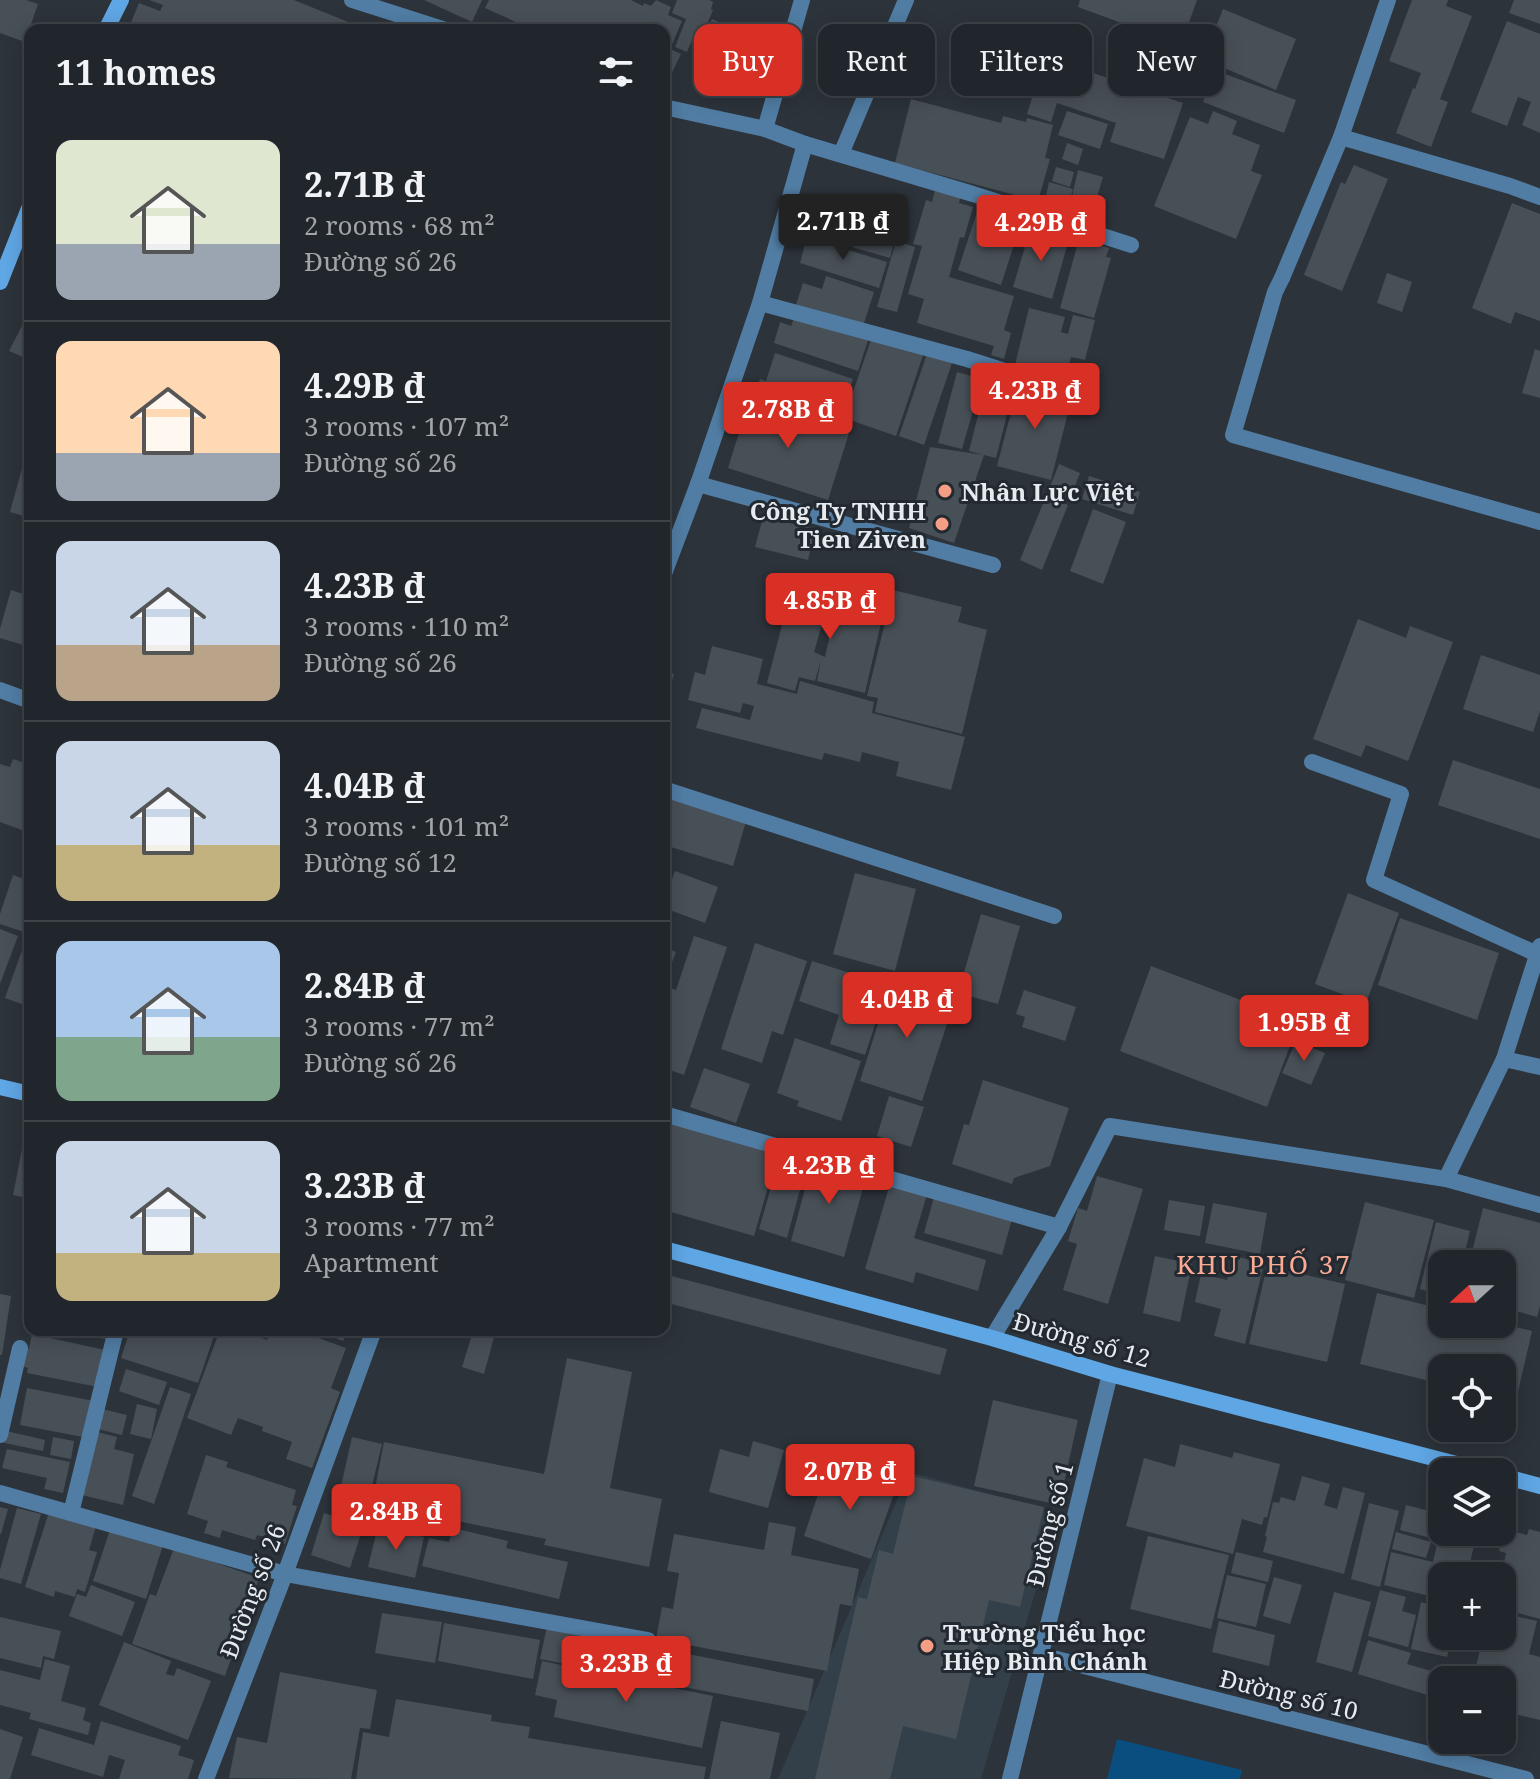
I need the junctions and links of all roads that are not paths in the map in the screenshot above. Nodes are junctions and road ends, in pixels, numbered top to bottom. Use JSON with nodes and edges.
{"nodes":[{"id":1,"x":121,"y":0,"type":"edge"},
{"id":2,"x":352,"y":0,"type":"edge"},
{"id":3,"x":802,"y":0,"type":"edge"},
{"id":4,"x":906,"y":0,"type":"edge"},
{"id":5,"x":1388,"y":0,"type":"edge"},
{"id":6,"x":109,"y":24,"type":"edge"},
{"id":7,"x":427,"y":24,"type":"edge"},
{"id":8,"x":670,"y":108,"type":"edge"},
{"id":9,"x":765,"y":129,"type":"junction"},
{"id":10,"x":1341,"y":137,"type":"junction"},
{"id":11,"x":805,"y":144,"type":"junction"},
{"id":12,"x":841,"y":154,"type":"junction"},
{"id":13,"x":1540,"y":197,"type":"edge"},
{"id":14,"x":24,"y":221,"type":"edge"},
{"id":15,"x":1131,"y":245,"type":"dead end"},
{"id":16,"x":0,"y":282,"type":"edge"},
{"id":17,"x":760,"y":303,"type":"junction"},
{"id":18,"x":1084,"y":396,"type":"dead end"},
{"id":19,"x":698,"y":484,"type":"junction"},
{"id":20,"x":1540,"y":522,"type":"edge"},
{"id":21,"x":670,"y":558,"type":"edge"},
{"id":22,"x":993,"y":565,"type":"dead end"},
{"id":23,"x":0,"y":690,"type":"edge"},
{"id":24,"x":24,"y":699,"type":"edge"},
{"id":25,"x":1312,"y":762,"type":"dead end"},
{"id":26,"x":670,"y":791,"type":"edge"},
{"id":27,"x":1054,"y":916,"type":"dead end"},
{"id":28,"x":1539,"y":950,"type":"edge"},
{"id":29,"x":1504,"y":1059,"type":"junction"},
{"id":30,"x":1540,"y":1067,"type":"edge"},
{"id":31,"x":0,"y":1087,"type":"edge"},
{"id":32,"x":24,"y":1093,"type":"edge"},
{"id":33,"x":670,"y":1116,"type":"edge"},
{"id":34,"x":1446,"y":1179,"type":"junction"},
{"id":35,"x":1540,"y":1205,"type":"edge"},
{"id":36,"x":1059,"y":1227,"type":"junction"},
{"id":37,"x":670,"y":1251,"type":"edge"},
{"id":38,"x":115,"y":1336,"type":"edge"},
{"id":39,"x":372,"y":1336,"type":"edge"},
{"id":40,"x":992,"y":1338,"type":"junction"},
{"id":41,"x":20,"y":1348,"type":"dead end"},
{"id":42,"x":1110,"y":1374,"type":"junction"},
{"id":43,"x":0,"y":1435,"type":"edge"},
{"id":44,"x":1433,"y":1458,"type":"edge"},
{"id":45,"x":1516,"y":1480,"type":"edge"},
{"id":46,"x":1540,"y":1486,"type":"edge"},
{"id":47,"x":0,"y":1493,"type":"edge"},
{"id":48,"x":71,"y":1513,"type":"junction"},
{"id":49,"x":285,"y":1574,"type":"junction"},
{"id":50,"x":648,"y":1640,"type":"dead end"},
{"id":51,"x":1041,"y":1655,"type":"junction"},
{"id":52,"x":206,"y":1779,"type":"edge"},
{"id":53,"x":1010,"y":1779,"type":"edge"},
{"id":54,"x":1526,"y":1779,"type":"edge"}],
"edges":[{"from":1,"to":6,"type":"street"},
{"from":2,"to":7,"type":"street"},
{"from":3,"to":9,"type":"street"},
{"from":4,"to":12,"type":"street"},
{"from":5,"to":10,"type":"street"},
{"from":8,"to":9,"type":"street"},
{"from":9,"to":11,"type":"street"},
{"from":10,"to":13,"type":"street"},
{"from":10,"to":20,"type":"street"},
{"from":11,"to":12,"type":"street"},
{"from":11,"to":17,"type":"street"},
{"from":12,"to":15,"type":"street"},
{"from":14,"to":16,"type":"street"},
{"from":17,"to":18,"type":"street"},
{"from":17,"to":19,"type":"street"},
{"from":19,"to":21,"type":"street"},
{"from":19,"to":22,"type":"street"},
{"from":23,"to":24,"type":"street"},
{"from":25,"to":28,"type":"street"},
{"from":26,"to":27,"type":"street"},
{"from":28,"to":29,"type":"street"},
{"from":29,"to":30,"type":"street"},
{"from":29,"to":34,"type":"street"},
{"from":31,"to":32,"type":"street"},
{"from":33,"to":36,"type":"street"},
{"from":34,"to":35,"type":"street"},
{"from":34,"to":36,"type":"street"},
{"from":36,"to":40,"type":"street"},
{"from":37,"to":40,"type":"street","name":"Đường số 12"},
{"from":38,"to":48,"type":"street"},
{"from":39,"to":49,"type":"street","name":"Đường số 26"},
{"from":40,"to":42,"type":"street","name":"Đường số 12"},
{"from":41,"to":43,"type":"street"},
{"from":42,"to":44,"type":"street","name":"Đường số 12"},
{"from":42,"to":51,"type":"street","name":"Đường số 1"},
{"from":45,"to":46,"type":"street"},
{"from":47,"to":48,"type":"street"},
{"from":48,"to":49,"type":"street"},
{"from":49,"to":50,"type":"street"},
{"from":49,"to":52,"type":"street","name":"Đường số 26"},
{"from":51,"to":53,"type":"street","name":"Đường số 1"},
{"from":51,"to":54,"type":"street","name":"Đường số 10"}]}
